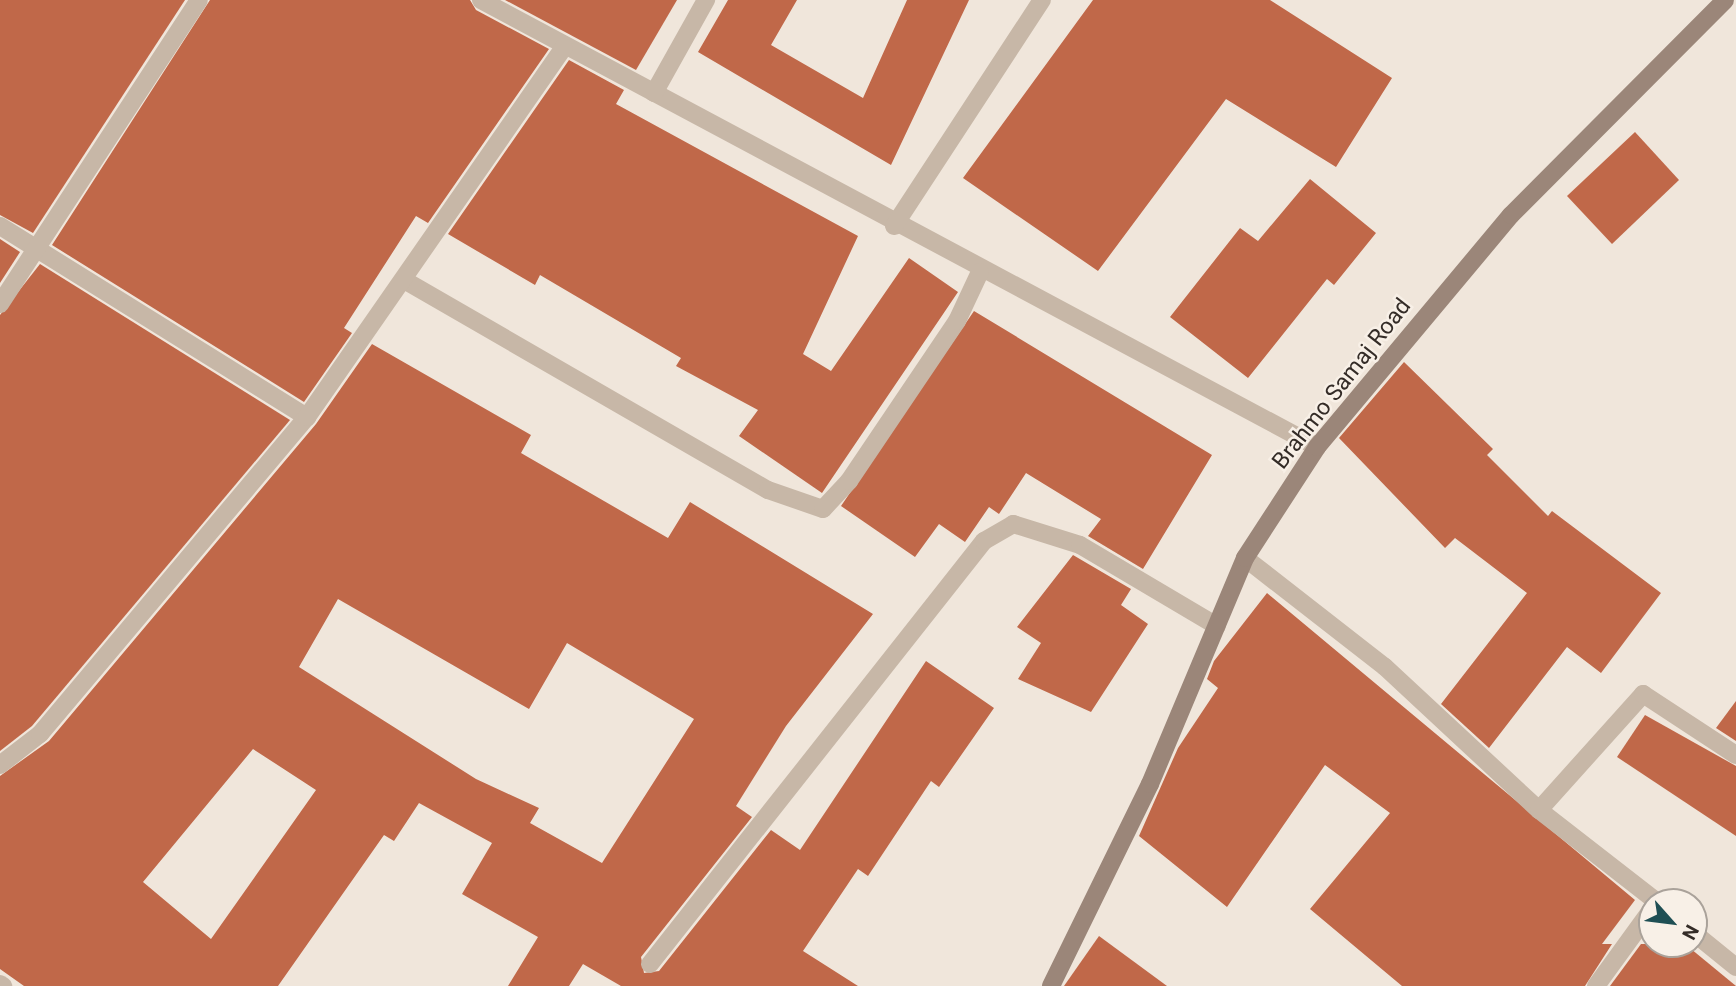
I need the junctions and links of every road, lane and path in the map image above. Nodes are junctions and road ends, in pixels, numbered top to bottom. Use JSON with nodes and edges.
{"nodes":[{"id":1,"x":199,"y":0,"type":"edge"},
{"id":2,"x":481,"y":0,"type":"edge"},
{"id":3,"x":706,"y":0,"type":"edge"},
{"id":4,"x":1042,"y":0,"type":"edge"},
{"id":5,"x":1724,"y":0,"type":"edge"},
{"id":6,"x":564,"y":47,"type":"junction"},
{"id":7,"x":654,"y":93,"type":"junction"},
{"id":8,"x":0,"y":226,"type":"edge"},
{"id":9,"x":894,"y":226,"type":"junction"},
{"id":10,"x":36,"y":250,"type":"junction"},
{"id":11,"x":980,"y":272,"type":"junction"},
{"id":12,"x":404,"y":280,"type":"junction"},
{"id":13,"x":0,"y":304,"type":"edge"},
{"id":14,"x":307,"y":417,"type":"junction"},
{"id":15,"x":1317,"y":447,"type":"junction"},
{"id":16,"x":1245,"y":558,"type":"junction"},
{"id":17,"x":1217,"y":626,"type":"junction"},
{"id":18,"x":1736,"y":755,"type":"edge"},
{"id":19,"x":0,"y":765,"type":"edge"},
{"id":20,"x":1539,"y":810,"type":"junction"},
{"id":21,"x":1639,"y":888,"type":"edge"},
{"id":22,"x":1638,"y":928,"type":"edge"},
{"id":23,"x":1708,"y":944,"type":"edge"},
{"id":24,"x":650,"y":964,"type":"dead end"},
{"id":25,"x":1736,"y":967,"type":"edge"},
{"id":26,"x":1051,"y":986,"type":"edge"},
{"id":27,"x":1596,"y":986,"type":"edge"}],
"edges":[{"from":1,"to":10,"type":"street"},
{"from":2,"to":6,"type":"street"},
{"from":3,"to":7,"type":"street"},
{"from":4,"to":9,"type":"street"},
{"from":5,"to":15,"type":"street","name":"Brahmo Samaj Road"},
{"from":6,"to":7,"type":"street"},
{"from":6,"to":12,"type":"street"},
{"from":7,"to":9,"type":"street"},
{"from":8,"to":10,"type":"street"},
{"from":9,"to":11,"type":"street"},
{"from":10,"to":13,"type":"street"},
{"from":10,"to":14,"type":"street"},
{"from":11,"to":12,"type":"street"},
{"from":11,"to":15,"type":"street"},
{"from":12,"to":14,"type":"street"},
{"from":14,"to":19,"type":"street"},
{"from":15,"to":16,"type":"street","name":"Brahmo Samaj Road"},
{"from":16,"to":17,"type":"street","name":"Brahmo Samaj Road"},
{"from":16,"to":20,"type":"street"},
{"from":17,"to":24,"type":"street"},
{"from":17,"to":26,"type":"street","name":"Brahmo Samaj Road"},
{"from":18,"to":20,"type":"street"},
{"from":20,"to":21,"type":"street"},
{"from":22,"to":27,"type":"street"},
{"from":23,"to":25,"type":"street"}]}
